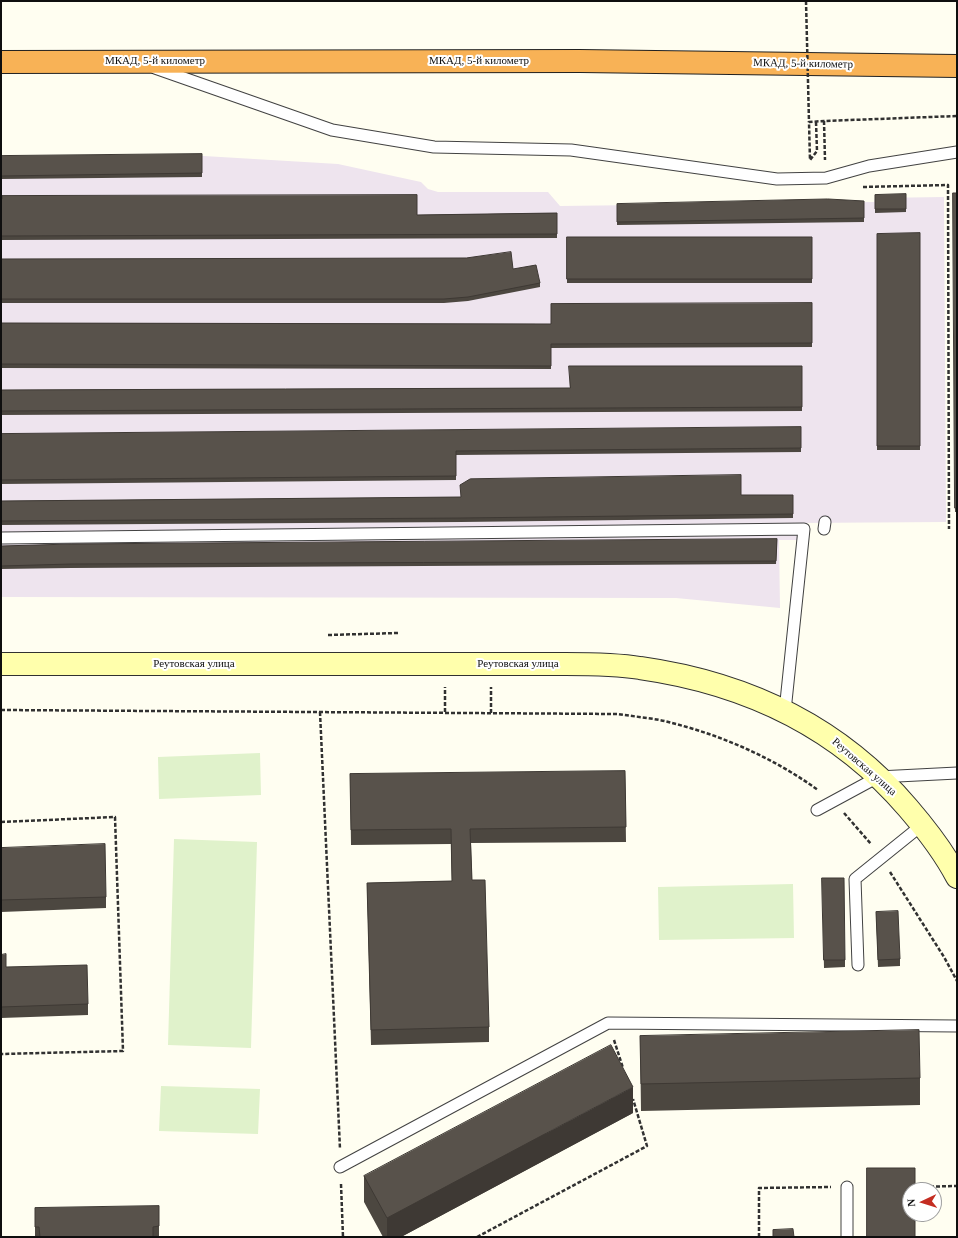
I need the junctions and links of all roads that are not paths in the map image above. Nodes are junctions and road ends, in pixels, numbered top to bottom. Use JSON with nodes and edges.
{"nodes":[{"id":1,"x":136,"y":61,"type":"junction"},
{"id":2,"x":1,"y":62,"type":"edge"},
{"id":3,"x":957,"y":66,"type":"edge"},
{"id":4,"x":957,"y":152,"type":"edge"},
{"id":5,"x":1,"y":538,"type":"edge"},
{"id":6,"x":1,"y":664,"type":"edge"},
{"id":7,"x":785,"y":711,"type":"junction"},
{"id":8,"x":957,"y":772,"type":"edge"},
{"id":9,"x":878,"y":777,"type":"junction"},
{"id":10,"x":816,"y":810,"type":"dead end"},
{"id":11,"x":922,"y":825,"type":"junction"},
{"id":12,"x":957,"y":877,"type":"edge"},
{"id":13,"x":858,"y":965,"type":"dead end"},
{"id":14,"x":957,"y":1026,"type":"edge"},
{"id":15,"x":340,"y":1167,"type":"road end"},
{"id":16,"x":847,"y":1187,"type":"dead end"},
{"id":17,"x":847,"y":1237,"type":"edge"}],
"edges":[{"from":1,"to":2,"type":"highway","name":"МКАД, 5-й километр"},
{"from":1,"to":3,"type":"highway","name":"МКАД, 5-й километр"},
{"from":1,"to":4,"type":"lane"},
{"from":5,"to":7,"type":"lane"},
{"from":6,"to":7,"type":"street","name":"Реутовская улица"},
{"from":7,"to":9,"type":"street","name":"Реутовская улица"},
{"from":8,"to":9,"type":"lane"},
{"from":9,"to":10,"type":"lane"},
{"from":9,"to":11,"type":"street","name":"Реутовская улица"},
{"from":11,"to":12,"type":"street","name":"Реутовская улица"},
{"from":11,"to":13,"type":"lane"},
{"from":14,"to":15,"type":"lane"},
{"from":16,"to":17,"type":"lane"}]}
